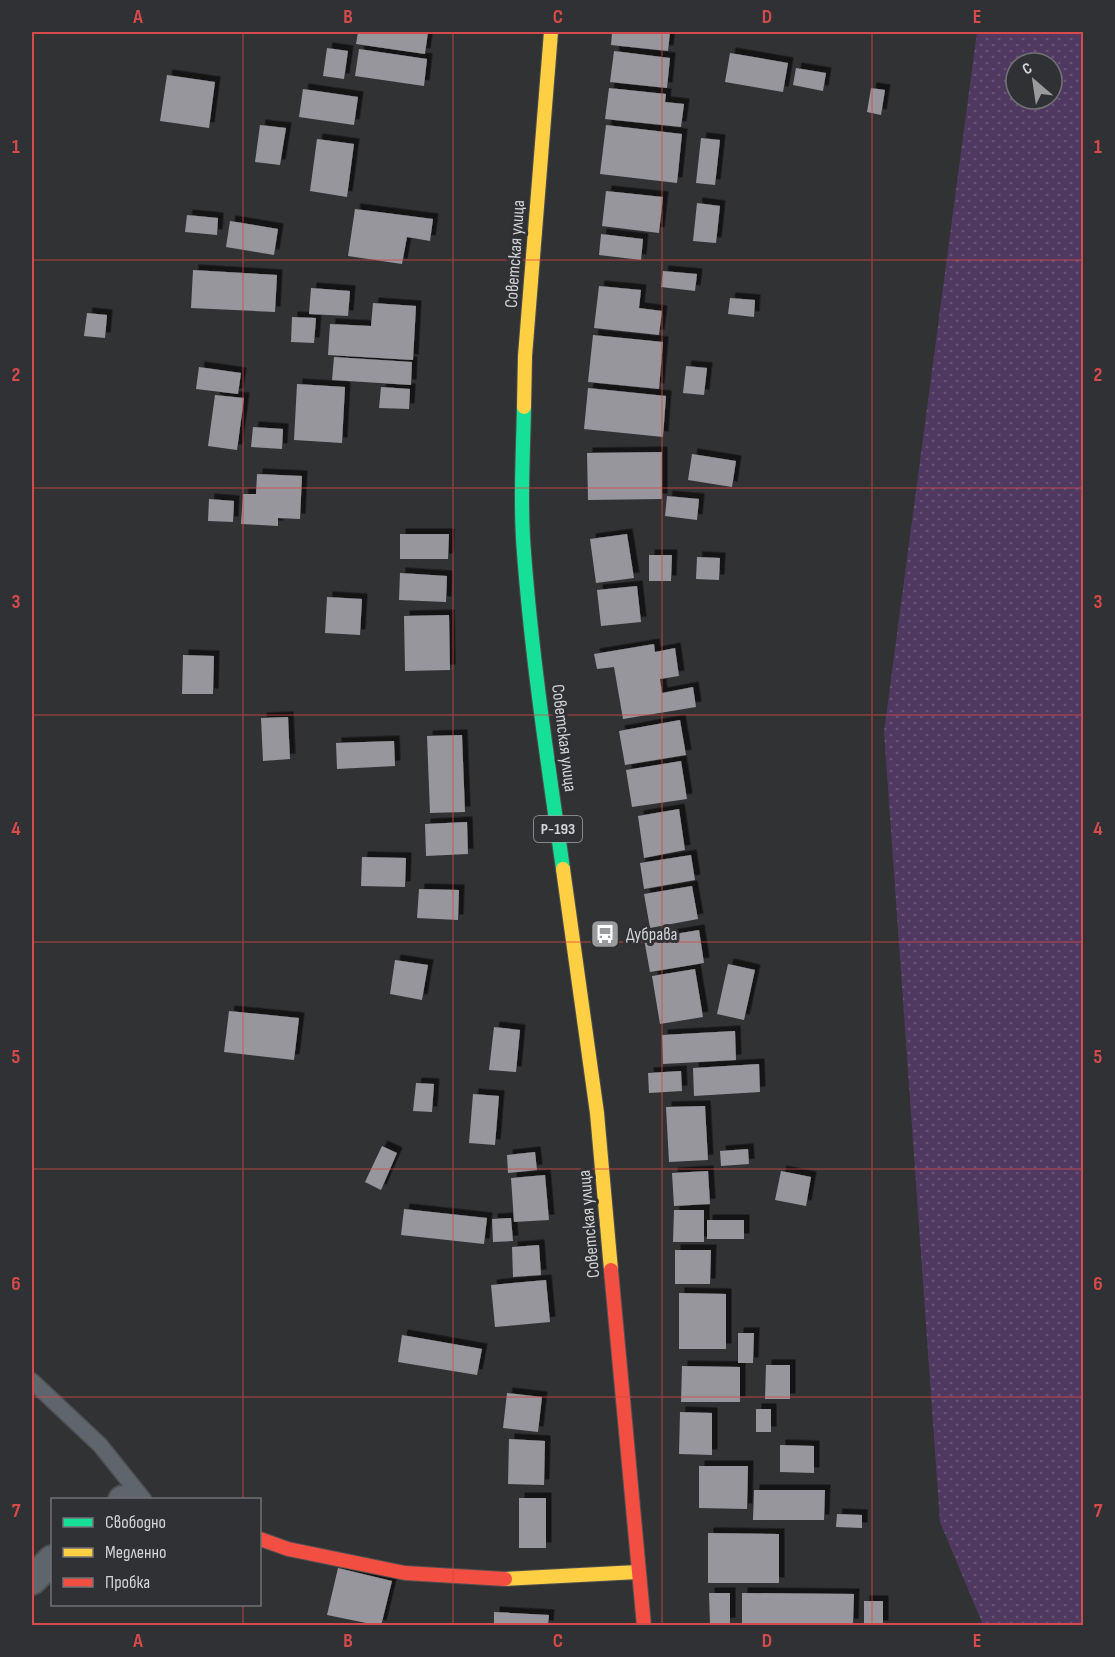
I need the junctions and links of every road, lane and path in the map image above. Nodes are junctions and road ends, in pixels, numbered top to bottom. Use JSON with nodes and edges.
{"nodes":[{"id":1,"x":550,"y":32,"type":"edge"},
{"id":2,"x":32,"y":1381,"type":"edge"},
{"id":3,"x":142,"y":1498,"type":"edge"},
{"id":4,"x":261,"y":1539,"type":"edge"},
{"id":5,"x":51,"y":1561,"type":"edge"},
{"id":6,"x":638,"y":1572,"type":"junction"},
{"id":7,"x":32,"y":1580,"type":"edge"},
{"id":8,"x":644,"y":1626,"type":"edge"}],
"edges":[{"from":1,"to":6,"type":"main road","name":"Советская улица","number":"Р-193"},
{"from":2,"to":3,"type":"lane"},
{"from":4,"to":6,"type":"main road"},
{"from":5,"to":7,"type":"street"},
{"from":6,"to":8,"type":"main road","name":"Советская улица","number":"Р-193"}]}
